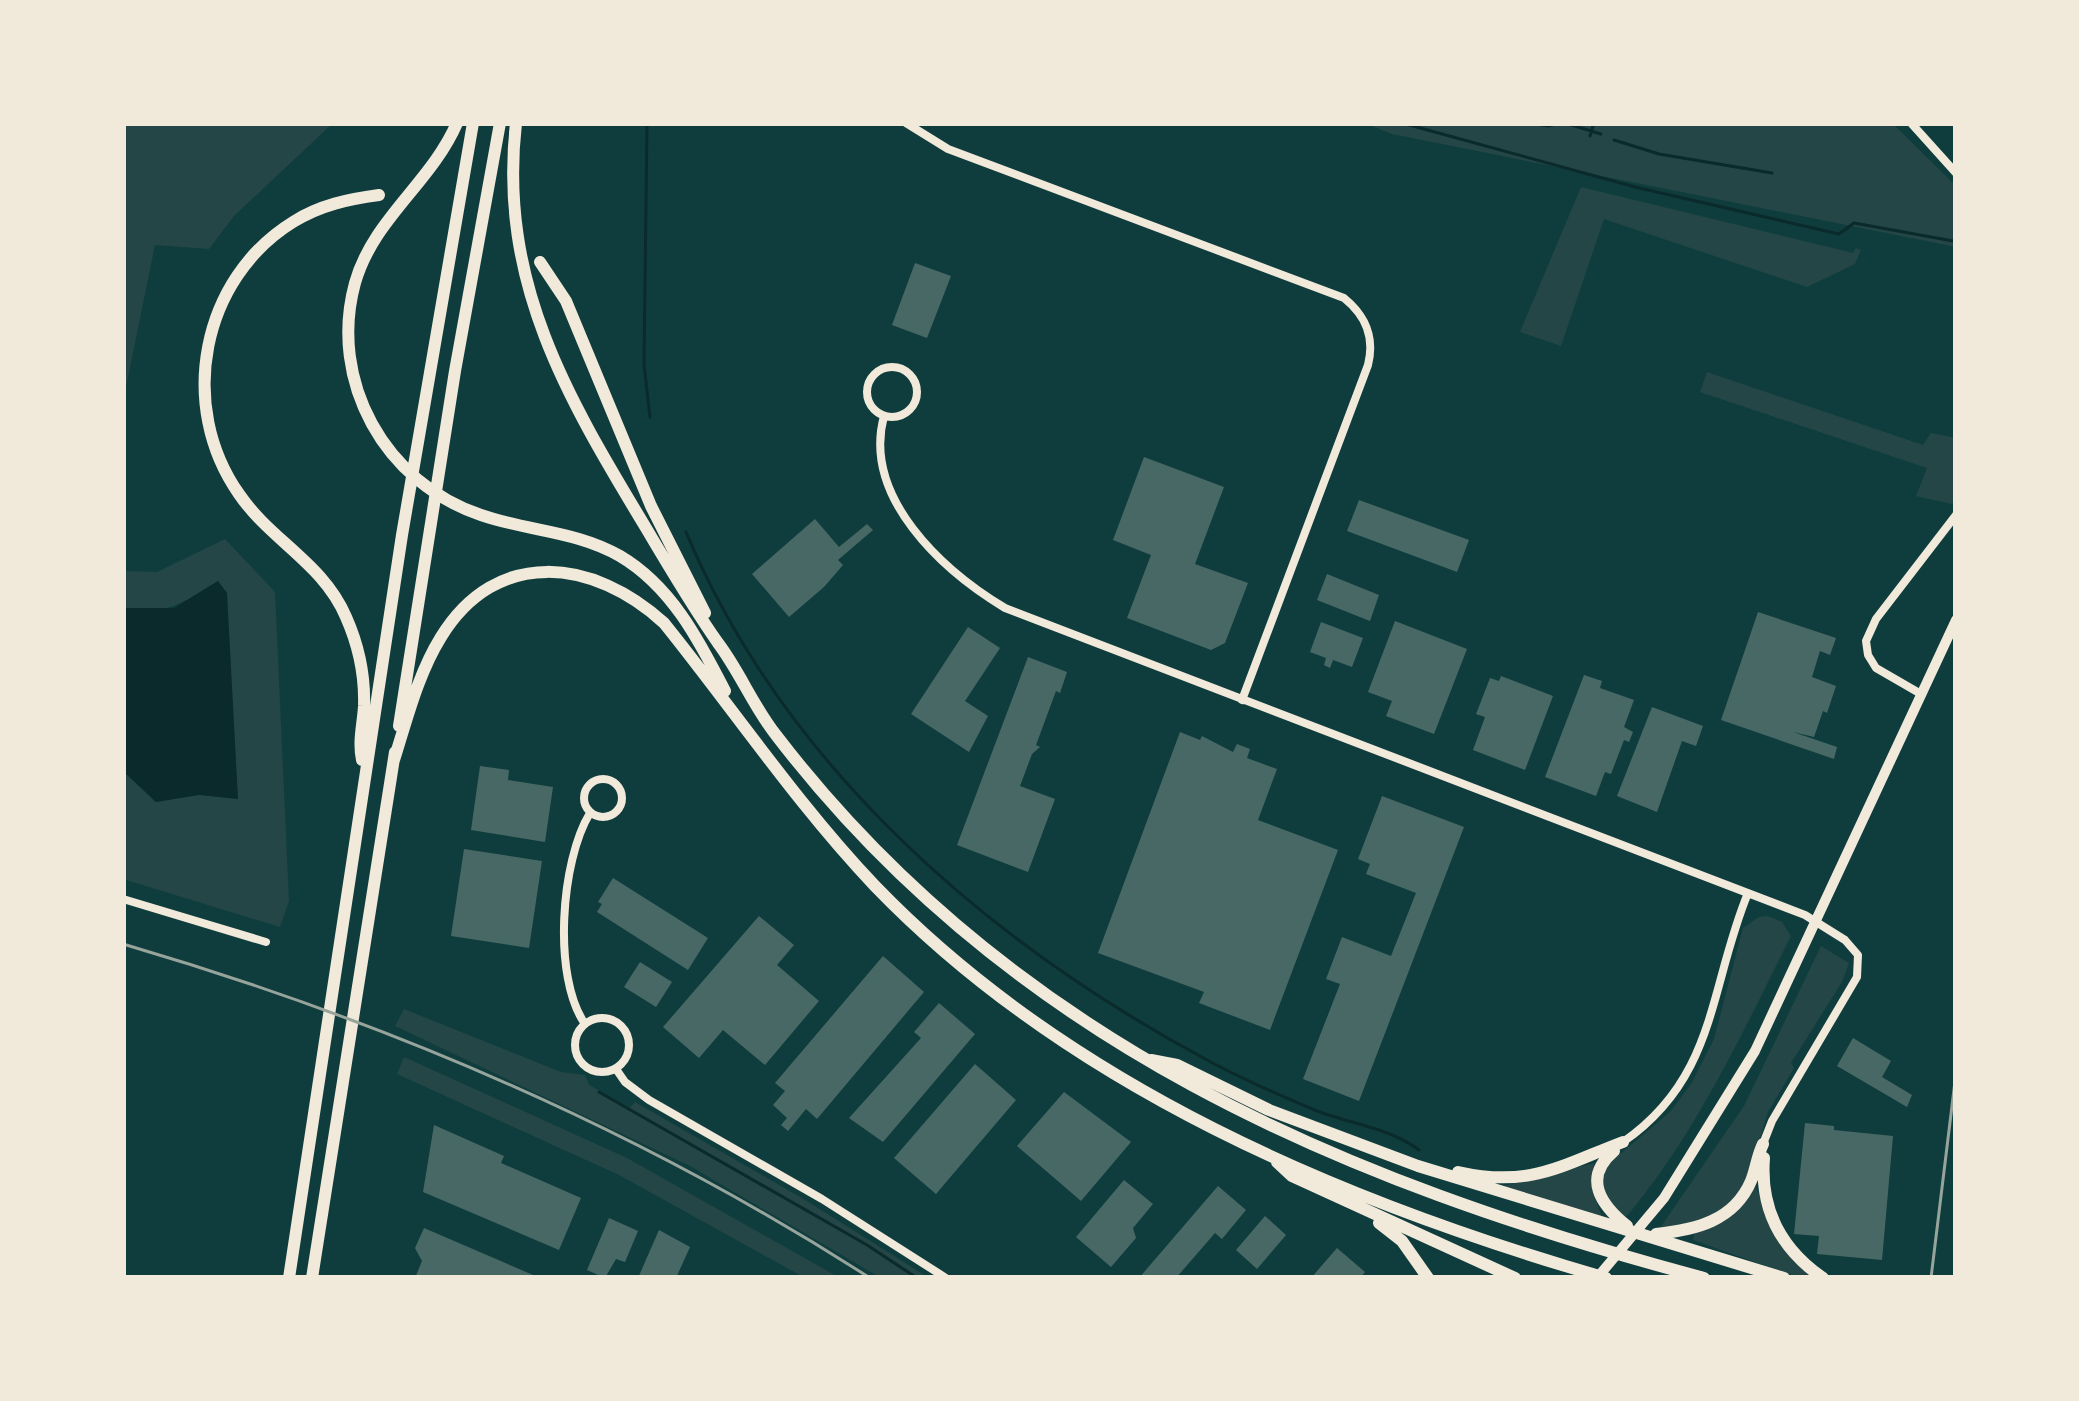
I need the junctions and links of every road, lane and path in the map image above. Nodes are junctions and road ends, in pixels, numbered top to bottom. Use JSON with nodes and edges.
{"nodes":[{"id":1,"x":457,"y":123,"type":"edge"},
{"id":2,"x":473,"y":123,"type":"edge"},
{"id":3,"x":500,"y":123,"type":"edge"},
{"id":4,"x":515,"y":123,"type":"edge"},
{"id":5,"x":906,"y":123,"type":"edge"},
{"id":6,"x":1911,"y":123,"type":"edge"},
{"id":7,"x":1956,"y":173,"type":"edge"},
{"id":8,"x":379,"y":195,"type":"dead end"},
{"id":9,"x":540,"y":262,"type":"dead end"},
{"id":10,"x":884,"y":416,"type":"junction"},
{"id":11,"x":1956,"y":515,"type":"edge"},
{"id":12,"x":1956,"y":620,"type":"edge"},
{"id":13,"x":720,"y":644,"type":"junction"},
{"id":14,"x":1921,"y":694,"type":"junction"},
{"id":15,"x":1242,"y":700,"type":"junction"},
{"id":16,"x":733,"y":708,"type":"junction"},
{"id":17,"x":394,"y":760,"type":"junction"},
{"id":18,"x":364,"y":775,"type":"junction"},
{"id":19,"x":590,"y":813,"type":"junction"},
{"id":20,"x":1748,"y":893,"type":"junction"},
{"id":21,"x":123,"y":899,"type":"edge"},
{"id":22,"x":1816,"y":922,"type":"junction"},
{"id":23,"x":266,"y":942,"type":"dead end"},
{"id":24,"x":585,"y":1024,"type":"junction"},
{"id":25,"x":1139,"y":1057,"type":"junction"},
{"id":26,"x":616,"y":1069,"type":"junction"},
{"id":27,"x":1623,"y":1142,"type":"junction"},
{"id":28,"x":1763,"y":1144,"type":"junction"},
{"id":29,"x":1268,"y":1153,"type":"junction"},
{"id":30,"x":1390,"y":1156,"type":"junction"},
{"id":31,"x":1359,"y":1208,"type":"junction"},
{"id":32,"x":1638,"y":1233,"type":"junction"},
{"id":33,"x":290,"y":1278,"type":"edge"},
{"id":34,"x":312,"y":1278,"type":"edge"},
{"id":35,"x":946,"y":1278,"type":"edge"},
{"id":36,"x":1428,"y":1278,"type":"edge"},
{"id":37,"x":1515,"y":1278,"type":"edge"},
{"id":38,"x":1601,"y":1278,"type":"edge"},
{"id":39,"x":1704,"y":1278,"type":"edge"},
{"id":40,"x":1784,"y":1278,"type":"edge"},
{"id":41,"x":1823,"y":1278,"type":"edge"}],
"edges":[{"from":1,"to":16,"type":"highway"},
{"from":2,"to":18,"type":"highway"},
{"from":3,"to":17,"type":"highway"},
{"from":4,"to":13,"type":"highway"},
{"from":5,"to":15,"type":"street"},
{"from":6,"to":7,"type":"street"},
{"from":8,"to":18,"type":"highway"},
{"from":9,"to":13,"type":"highway"},
{"from":10,"to":10,"type":"street"},
{"from":10,"to":15,"type":"street"},
{"from":11,"to":14,"type":"street"},
{"from":12,"to":14,"type":"main road"},
{"from":13,"to":25,"type":"highway"},
{"from":14,"to":22,"type":"main road"},
{"from":15,"to":20,"type":"street"},
{"from":16,"to":17,"type":"highway"},
{"from":16,"to":29,"type":"highway"},
{"from":17,"to":34,"type":"highway"},
{"from":18,"to":33,"type":"highway"},
{"from":19,"to":19,"type":"street"},
{"from":19,"to":24,"type":"street"},
{"from":20,"to":22,"type":"street"},
{"from":20,"to":27,"type":"street"},
{"from":21,"to":23,"type":"street"},
{"from":22,"to":28,"type":"street"},
{"from":22,"to":38,"type":"main road"},
{"from":24,"to":26,"type":"street"},
{"from":24,"to":26,"type":"street"},
{"from":25,"to":30,"type":"highway"},
{"from":25,"to":39,"type":"highway"},
{"from":26,"to":35,"type":"street"},
{"from":27,"to":30,"type":"highway"},
{"from":27,"to":32,"type":"highway"},
{"from":28,"to":32,"type":"highway"},
{"from":28,"to":41,"type":"highway"},
{"from":29,"to":31,"type":"highway"},
{"from":29,"to":38,"type":"highway"},
{"from":30,"to":32,"type":"highway"},
{"from":31,"to":36,"type":"highway"},
{"from":31,"to":37,"type":"highway"},
{"from":32,"to":40,"type":"highway"}]}
